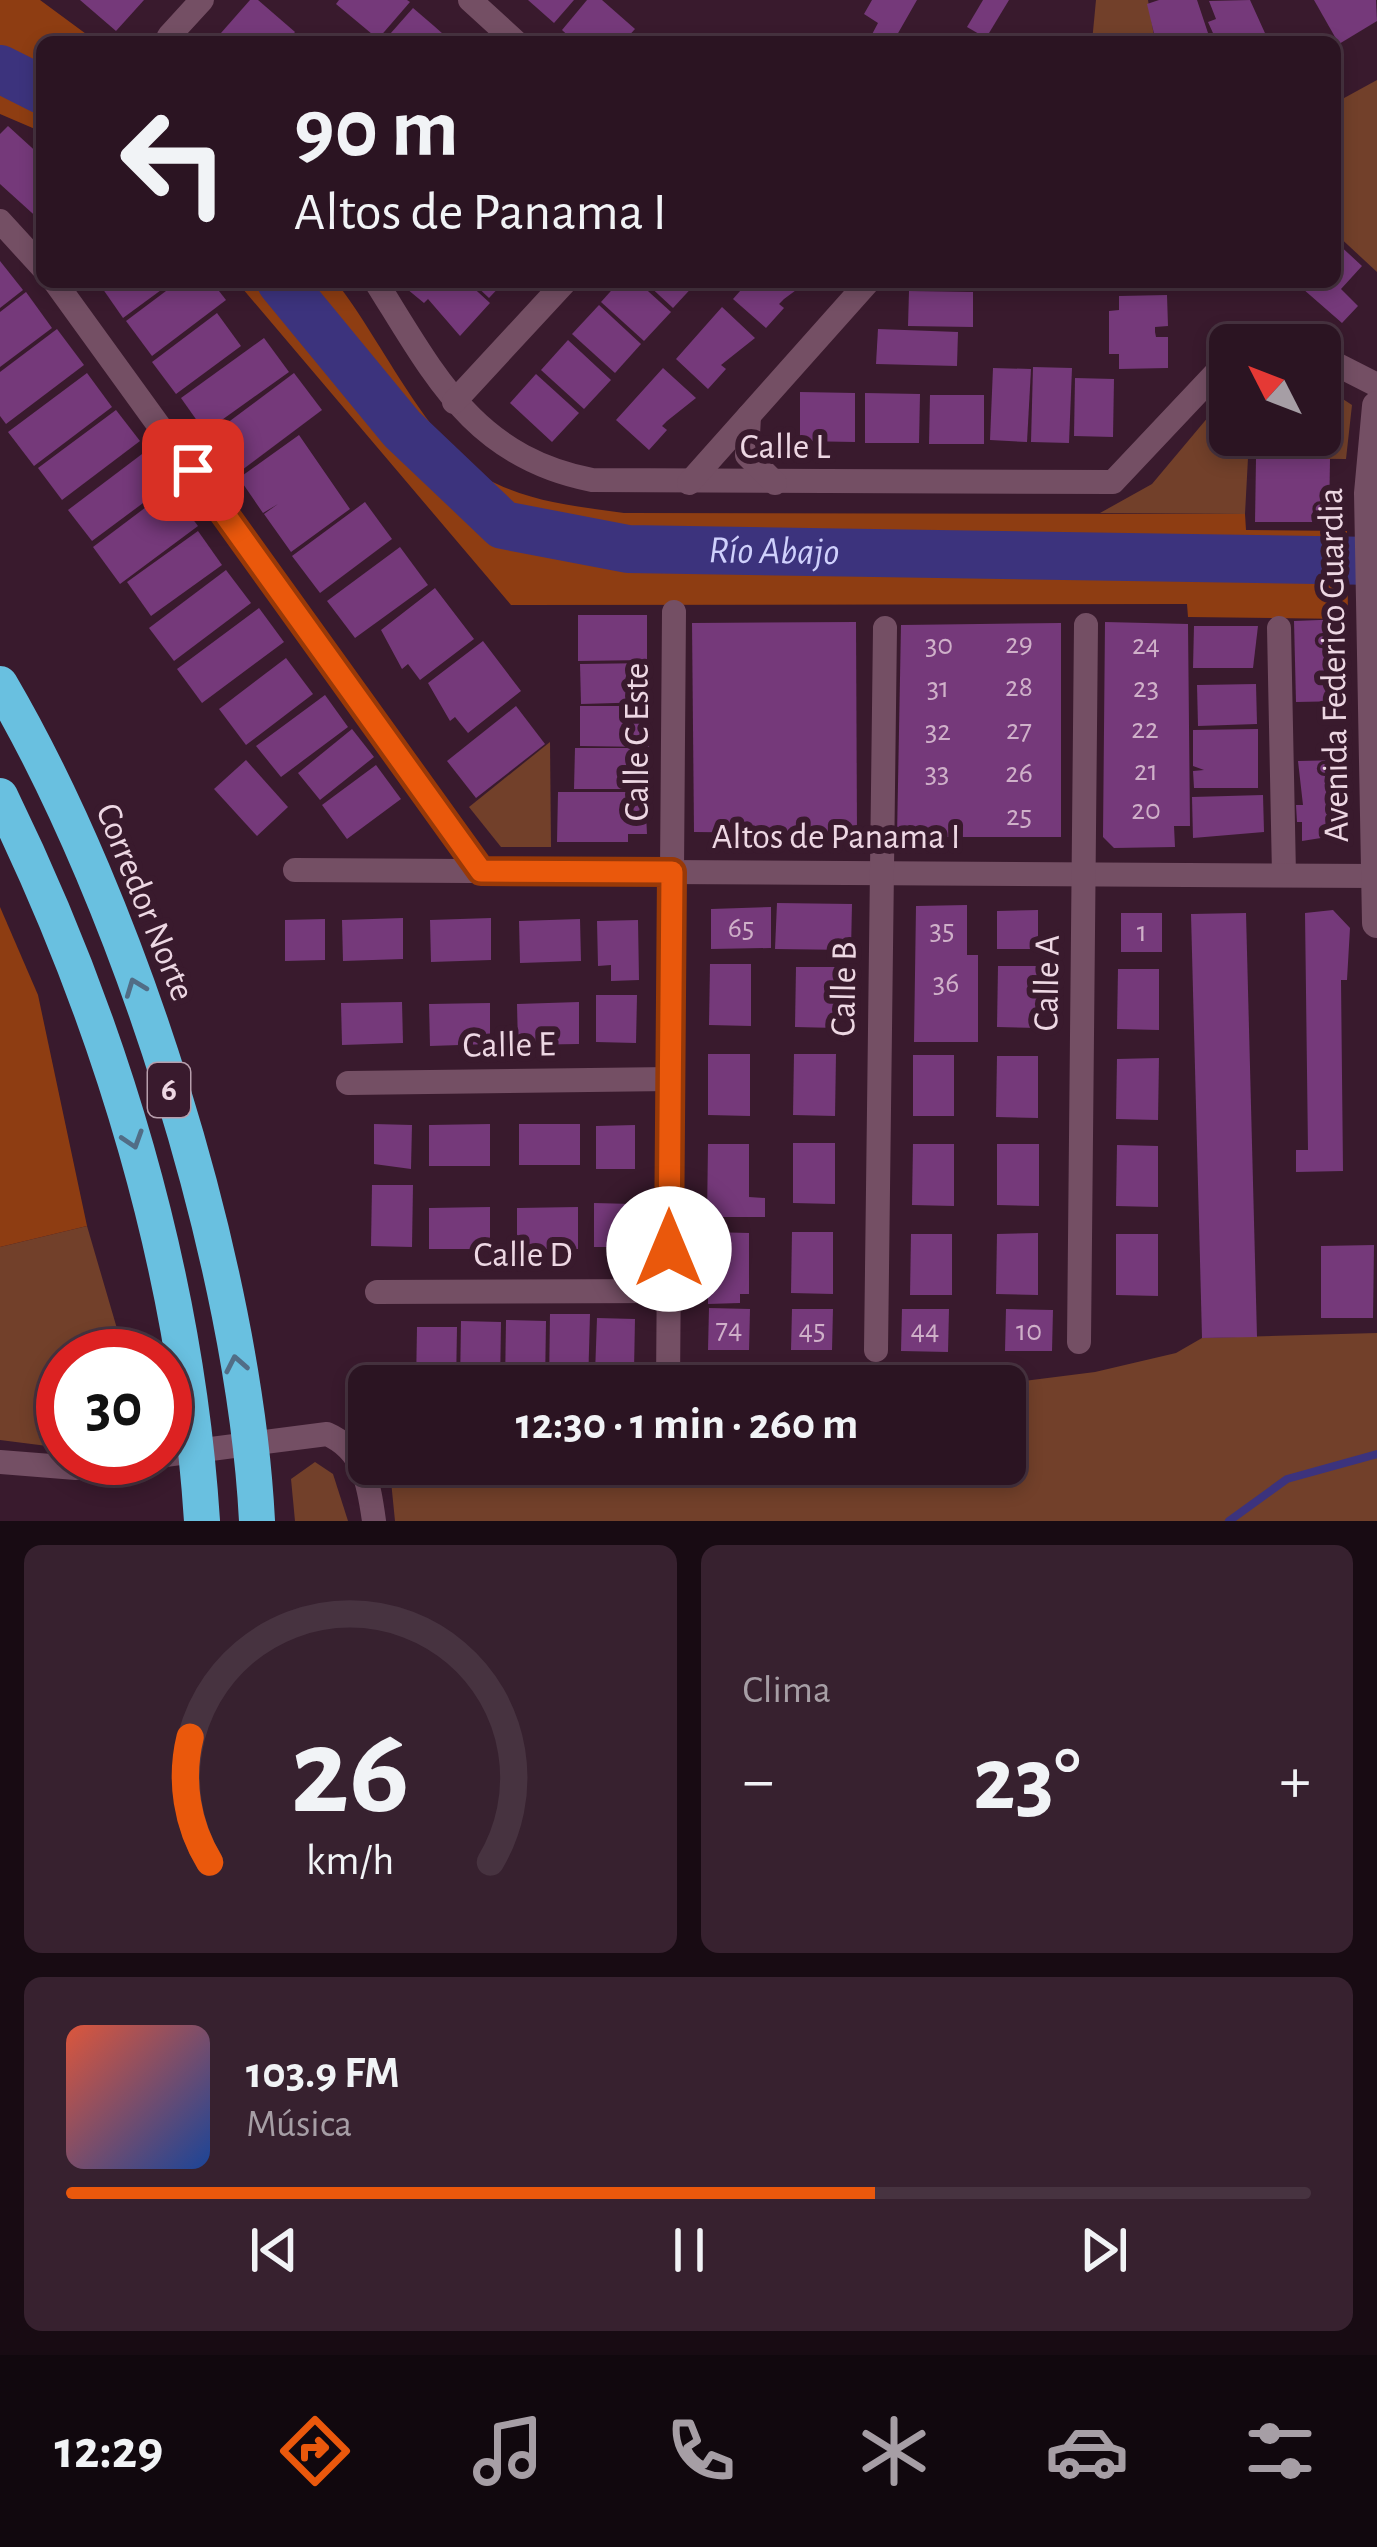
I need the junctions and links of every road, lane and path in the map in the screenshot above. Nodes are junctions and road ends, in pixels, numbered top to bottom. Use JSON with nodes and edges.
{"nodes":[{"id":1,"x":202,"y":0,"type":"edge"},
{"id":2,"x":470,"y":0,"type":"edge"},
{"id":3,"x":175,"y":36,"type":"edge"},
{"id":4,"x":509,"y":36,"type":"edge"},
{"id":5,"x":0,"y":221,"type":"edge"},
{"id":6,"x":36,"y":260,"type":"edge"},
{"id":7,"x":59,"y":288,"type":"edge"},
{"id":8,"x":380,"y":288,"type":"edge"},
{"id":9,"x":559,"y":288,"type":"edge"},
{"id":10,"x":863,"y":288,"type":"edge"},
{"id":11,"x":1341,"y":367,"type":"edge"},
{"id":12,"x":1209,"y":380,"type":"edge"},
{"id":13,"x":1377,"y":385,"type":"edge"},
{"id":14,"x":454,"y":402,"type":"junction"},
{"id":15,"x":1377,"y":406,"type":"edge"},
{"id":16,"x":749,"y":416,"type":"junction"},
{"id":17,"x":689,"y":483,"type":"junction"},
{"id":18,"x":775,"y":483,"type":"junction"},
{"id":19,"x":674,"y":612,"type":"dead end"},
{"id":20,"x":1087,"y":625,"type":"dead end"},
{"id":21,"x":885,"y":628,"type":"dead end"},
{"id":22,"x":1279,"y":628,"type":"dead end"},
{"id":23,"x":0,"y":684,"type":"edge"},
{"id":24,"x":0,"y":796,"type":"edge"},
{"id":25,"x":295,"y":870,"type":"dead end"},
{"id":26,"x":481,"y":871,"type":"junction"},
{"id":27,"x":672,"y":872,"type":"junction"},
{"id":28,"x":882,"y":873,"type":"junction"},
{"id":29,"x":1084,"y":874,"type":"junction"},
{"id":30,"x":1284,"y":875,"type":"junction"},
{"id":31,"x":1376,"y":876,"type":"edge"},
{"id":32,"x":1377,"y":923,"type":"edge"},
{"id":33,"x":670,"y":1079,"type":"junction"},
{"id":34,"x":348,"y":1083,"type":"dead end"},
{"id":35,"x":669,"y":1291,"type":"junction"},
{"id":36,"x":377,"y":1292,"type":"dead end"},
{"id":37,"x":1079,"y":1342,"type":"dead end"},
{"id":38,"x":876,"y":1350,"type":"dead end"},
{"id":39,"x":668,"y":1365,"type":"edge"},
{"id":40,"x":192,"y":1451,"type":"edge"},
{"id":41,"x":0,"y":1462,"type":"edge"},
{"id":42,"x":36,"y":1465,"type":"edge"},
{"id":43,"x":202,"y":1521,"type":"edge"},
{"id":44,"x":257,"y":1521,"type":"edge"},
{"id":45,"x":374,"y":1521,"type":"edge"}],
"edges":[{"from":1,"to":3,"type":"street"},
{"from":2,"to":4,"type":"street"},
{"from":5,"to":6,"type":"street"},
{"from":7,"to":26,"type":"street"},
{"from":8,"to":14,"type":"street","name":"Calle L"},
{"from":9,"to":14,"type":"street"},
{"from":10,"to":16,"type":"street"},
{"from":11,"to":13,"type":"street"},
{"from":12,"to":18,"type":"street","name":"Calle L"},
{"from":14,"to":17,"type":"street","name":"Calle L"},
{"from":15,"to":31,"type":"street","name":"Avenida Federico Guardia"},
{"from":16,"to":17,"type":"street"},
{"from":16,"to":18,"type":"street"},
{"from":17,"to":18,"type":"street","name":"Calle L"},
{"from":19,"to":27,"type":"street","name":"Calle C Este"},
{"from":20,"to":29,"type":"street","name":"Calle A"},
{"from":21,"to":28,"type":"street","name":"Calle B"},
{"from":22,"to":30,"type":"street"},
{"from":44,"to":23,"type":"highway","name":"Corredor Norte","number":"6","one_way":true},
{"from":24,"to":43,"type":"highway","number":"6","one_way":true},
{"from":25,"to":26,"type":"street","name":"Altos de Panama I"},
{"from":26,"to":27,"type":"street","name":"Altos de Panama I"},
{"from":27,"to":28,"type":"street","name":"Altos de Panama I"},
{"from":27,"to":33,"type":"street","name":"Calle C Este"},
{"from":28,"to":29,"type":"street","name":"Altos de Panama I"},
{"from":28,"to":38,"type":"street","name":"Calle B"},
{"from":29,"to":30,"type":"street","name":"Altos de Panama I"},
{"from":29,"to":37,"type":"street","name":"Calle A"},
{"from":30,"to":31,"type":"street","name":"Altos de Panama I"},
{"from":31,"to":32,"type":"street","name":"Avenida Federico Guardia"},
{"from":33,"to":34,"type":"street","name":"Calle E"},
{"from":33,"to":35,"type":"street","name":"Calle C Este"},
{"from":35,"to":36,"type":"street","name":"Calle D"},
{"from":35,"to":39,"type":"street","name":"Calle C Este"},
{"from":40,"to":45,"type":"street"},
{"from":41,"to":42,"type":"street"}]}
